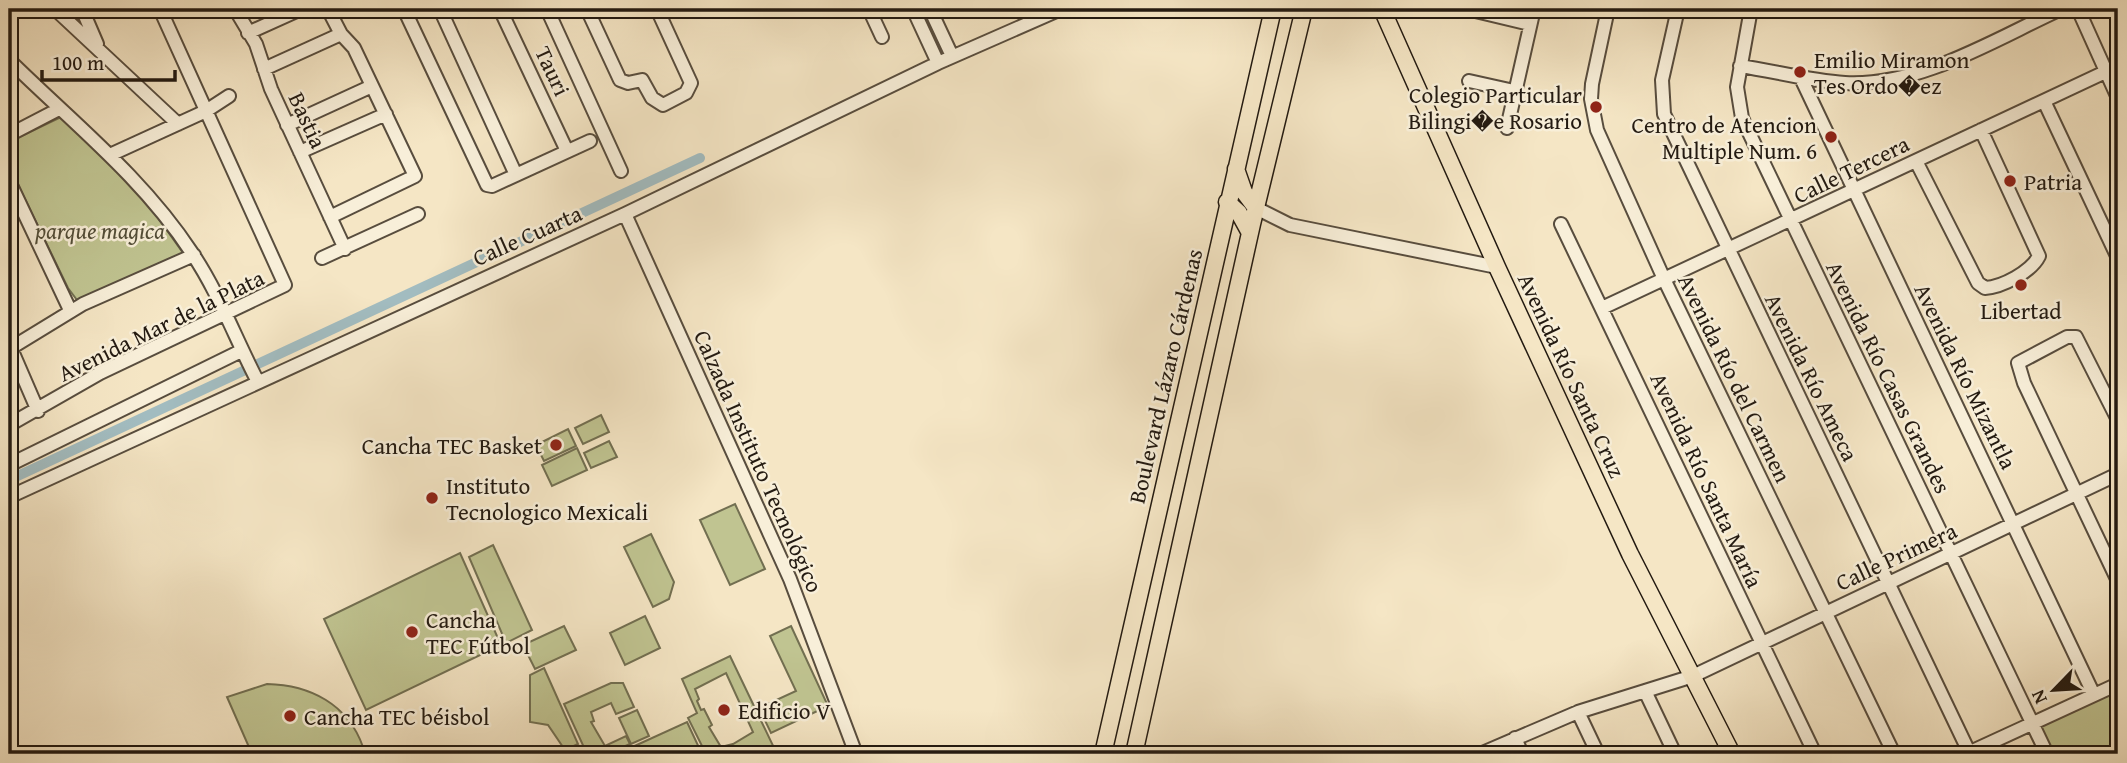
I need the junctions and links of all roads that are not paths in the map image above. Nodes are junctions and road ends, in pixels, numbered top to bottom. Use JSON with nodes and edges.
{"nodes":[{"id":1,"x":55,"y":9,"type":"edge"},
{"id":2,"x":82,"y":9,"type":"edge"},
{"id":3,"x":160,"y":9,"type":"edge"},
{"id":4,"x":234,"y":9,"type":"edge"},
{"id":5,"x":301,"y":9,"type":"edge"},
{"id":6,"x":328,"y":9,"type":"edge"},
{"id":7,"x":404,"y":9,"type":"edge"},
{"id":8,"x":440,"y":9,"type":"edge"},
{"id":9,"x":500,"y":9,"type":"edge"},
{"id":10,"x":547,"y":9,"type":"edge"},
{"id":11,"x":587,"y":9,"type":"edge"},
{"id":12,"x":657,"y":9,"type":"edge"},
{"id":13,"x":869,"y":9,"type":"edge"},
{"id":14,"x":913,"y":9,"type":"edge"},
{"id":15,"x":930,"y":9,"type":"edge"},
{"id":16,"x":1061,"y":9,"type":"edge"},
{"id":17,"x":1273,"y":9,"type":"edge"},
{"id":18,"x":1304,"y":9,"type":"edge"},
{"id":19,"x":1467,"y":9,"type":"edge"},
{"id":20,"x":1534,"y":9,"type":"edge"},
{"id":21,"x":1608,"y":9,"type":"edge"},
{"id":22,"x":1678,"y":9,"type":"edge"},
{"id":23,"x":1751,"y":9,"type":"edge"},
{"id":24,"x":1817,"y":9,"type":"edge"},
{"id":25,"x":1850,"y":9,"type":"edge"},
{"id":26,"x":2061,"y":9,"type":"edge"},
{"id":27,"x":2078,"y":9,"type":"edge"},
{"id":28,"x":1383,"y":13,"type":"edge"},
{"id":29,"x":1530,"y":24,"type":"junction"},
{"id":30,"x":248,"y":33,"type":"junction"},
{"id":31,"x":341,"y":34,"type":"junction"},
{"id":32,"x":882,"y":37,"type":"dead end"},
{"id":33,"x":98,"y":47,"type":"junction"},
{"id":34,"x":952,"y":57,"type":"junction"},
{"id":35,"x":9,"y":60,"type":"edge"},
{"id":36,"x":938,"y":63,"type":"junction"},
{"id":37,"x":1740,"y":65,"type":"junction"},
{"id":38,"x":264,"y":69,"type":"junction"},
{"id":39,"x":2112,"y":69,"type":"edge"},
{"id":40,"x":1800,"y":76,"type":"junction"},
{"id":41,"x":1469,"y":81,"type":"dead end"},
{"id":42,"x":372,"y":86,"type":"junction"},
{"id":43,"x":1514,"y":91,"type":"junction"},
{"id":44,"x":229,"y":96,"type":"dead end"},
{"id":45,"x":2118,"y":98,"type":"edge"},
{"id":46,"x":2044,"y":101,"type":"junction"},
{"id":47,"x":59,"y":109,"type":"junction"},
{"id":48,"x":206,"y":111,"type":"junction"},
{"id":49,"x":386,"y":114,"type":"junction"},
{"id":50,"x":178,"y":124,"type":"junction"},
{"id":51,"x":287,"y":125,"type":"junction"},
{"id":52,"x":1507,"y":128,"type":"dead end"},
{"id":53,"x":1981,"y":131,"type":"junction"},
{"id":54,"x":9,"y":135,"type":"edge"},
{"id":55,"x":590,"y":141,"type":"dead end"},
{"id":56,"x":567,"y":151,"type":"junction"},
{"id":57,"x":300,"y":152,"type":"junction"},
{"id":58,"x":112,"y":154,"type":"junction"},
{"id":59,"x":1916,"y":161,"type":"junction"},
{"id":60,"x":1236,"y":169,"type":"junction"},
{"id":61,"x":621,"y":171,"type":"dead end"},
{"id":62,"x":516,"y":175,"type":"junction"},
{"id":63,"x":9,"y":181,"type":"edge"},
{"id":64,"x":1854,"y":192,"type":"junction"},
{"id":65,"x":1227,"y":202,"type":"junction"},
{"id":66,"x":1256,"y":208,"type":"junction"},
{"id":67,"x":418,"y":214,"type":"dead end"},
{"id":68,"x":625,"y":214,"type":"junction"},
{"id":69,"x":330,"y":217,"type":"junction"},
{"id":70,"x":1790,"y":221,"type":"junction"},
{"id":71,"x":1561,"y":224,"type":"dead end"},
{"id":72,"x":1250,"y":233,"type":"junction"},
{"id":73,"x":345,"y":249,"type":"junction"},
{"id":74,"x":1727,"y":250,"type":"junction"},
{"id":75,"x":194,"y":255,"type":"junction"},
{"id":76,"x":322,"y":258,"type":"dead end"},
{"id":77,"x":2118,"y":258,"type":"edge"},
{"id":78,"x":1497,"y":267,"type":"junction"},
{"id":79,"x":1664,"y":279,"type":"junction"},
{"id":80,"x":1602,"y":308,"type":"junction"},
{"id":81,"x":70,"y":310,"type":"junction"},
{"id":82,"x":224,"y":314,"type":"junction"},
{"id":83,"x":10,"y":346,"type":"edge"},
{"id":84,"x":243,"y":354,"type":"junction"},
{"id":85,"x":256,"y":378,"type":"junction"},
{"id":86,"x":1189,"y":381,"type":"junction"},
{"id":87,"x":1216,"y":394,"type":"junction"},
{"id":88,"x":38,"y":411,"type":"junction"},
{"id":89,"x":2118,"y":420,"type":"edge"},
{"id":90,"x":9,"y":425,"type":"edge"},
{"id":91,"x":9,"y":465,"type":"edge"},
{"id":92,"x":2118,"y":474,"type":"edge"},
{"id":93,"x":2077,"y":494,"type":"junction"},
{"id":94,"x":9,"y":497,"type":"edge"},
{"id":95,"x":2014,"y":524,"type":"junction"},
{"id":96,"x":1951,"y":554,"type":"junction"},
{"id":97,"x":2118,"y":581,"type":"edge"},
{"id":98,"x":1888,"y":583,"type":"junction"},
{"id":99,"x":1825,"y":613,"type":"junction"},
{"id":100,"x":1761,"y":643,"type":"junction"},
{"id":101,"x":1693,"y":676,"type":"junction"},
{"id":102,"x":2118,"y":684,"type":"edge"},
{"id":103,"x":1645,"y":691,"type":"junction"},
{"id":104,"x":2094,"y":695,"type":"junction"},
{"id":105,"x":1578,"y":712,"type":"junction"},
{"id":106,"x":2033,"y":723,"type":"junction"},
{"id":107,"x":1515,"y":738,"type":"junction"},
{"id":108,"x":859,"y":754,"type":"edge"},
{"id":109,"x":1103,"y":754,"type":"edge"},
{"id":110,"x":1135,"y":754,"type":"edge"},
{"id":111,"x":1480,"y":754,"type":"edge"},
{"id":112,"x":1522,"y":754,"type":"edge"},
{"id":113,"x":1598,"y":754,"type":"edge"},
{"id":114,"x":1675,"y":754,"type":"edge"},
{"id":115,"x":1732,"y":754,"type":"edge"},
{"id":116,"x":1815,"y":754,"type":"edge"},
{"id":117,"x":1894,"y":754,"type":"edge"},
{"id":118,"x":1969,"y":754,"type":"edge"},
{"id":119,"x":2047,"y":754,"type":"edge"}],
"edges":[{"from":1,"to":33,"type":"street"},
{"from":2,"to":33,"type":"street"},
{"from":3,"to":48,"type":"street","name":"Avenida Mar de la Plata"},
{"from":4,"to":30,"type":"street","name":"Bastia"},
{"from":5,"to":30,"type":"street"},
{"from":6,"to":31,"type":"street"},
{"from":7,"to":62,"type":"street"},
{"from":8,"to":62,"type":"street"},
{"from":9,"to":56,"type":"street","name":"Tauri"},
{"from":10,"to":61,"type":"street"},
{"from":11,"to":12,"type":"street"},
{"from":13,"to":32,"type":"street"},
{"from":14,"to":36,"type":"street"},
{"from":15,"to":34,"type":"street"},
{"from":16,"to":34,"type":"street","name":"Calle Cuarta"},
{"from":17,"to":60,"type":"main road","name":"Boulevard Lázaro Cárdenas"},
{"from":18,"to":66,"type":"main road"},
{"from":19,"to":29,"type":"street"},
{"from":20,"to":29,"type":"street"},
{"from":21,"to":79,"type":"street","name":"Avenida Río del Carmen"},
{"from":22,"to":74,"type":"street","name":"Avenida Río Ameca"},
{"from":23,"to":37,"type":"street","name":"Avenida Río Casas Grandes"},
{"from":24,"to":25,"type":"street"},
{"from":26,"to":40,"type":"street"},
{"from":27,"to":39,"type":"street"},
{"from":28,"to":78,"type":"main road","name":"Avenida Río Santa Cruz"},
{"from":29,"to":43,"type":"street"},
{"from":30,"to":38,"type":"street","name":"Bastia"},
{"from":31,"to":38,"type":"street"},
{"from":31,"to":42,"type":"street"},
{"from":33,"to":50,"type":"street"},
{"from":34,"to":36,"type":"street","name":"Calle Cuarta"},
{"from":35,"to":47,"type":"street"},
{"from":36,"to":68,"type":"street","name":"Calle Cuarta"},
{"from":37,"to":40,"type":"street"},
{"from":37,"to":70,"type":"street","name":"Avenida Río Casas Grandes"},
{"from":38,"to":51,"type":"street","name":"Bastia"},
{"from":39,"to":45,"type":"street"},
{"from":39,"to":46,"type":"street","name":"Calle Tercera"},
{"from":40,"to":64,"type":"street","name":"Avenida Río Mizantla"},
{"from":41,"to":43,"type":"street"},
{"from":42,"to":49,"type":"street"},
{"from":42,"to":51,"type":"street"},
{"from":43,"to":52,"type":"street"},
{"from":44,"to":48,"type":"street"},
{"from":46,"to":53,"type":"street","name":"Calle Tercera"},
{"from":46,"to":77,"type":"street"},
{"from":47,"to":54,"type":"street"},
{"from":47,"to":58,"type":"street"},
{"from":48,"to":50,"type":"street"},
{"from":48,"to":82,"type":"street","name":"Avenida Mar de la Plata"},
{"from":49,"to":57,"type":"street"},
{"from":49,"to":69,"type":"street"},
{"from":50,"to":58,"type":"street"},
{"from":51,"to":57,"type":"street","name":"Bastia"},
{"from":53,"to":59,"type":"street","name":"Calle Tercera"},
{"from":53,"to":59,"type":"street"},
{"from":55,"to":56,"type":"street"},
{"from":56,"to":62,"type":"street"},
{"from":57,"to":69,"type":"street","name":"Bastia"},
{"from":58,"to":75,"type":"street"},
{"from":59,"to":64,"type":"street","name":"Calle Tercera"},
{"from":60,"to":65,"type":"main road","name":"Boulevard Lázaro Cárdenas"},
{"from":60,"to":66,"type":"main road"},
{"from":63,"to":81,"type":"street"},
{"from":64,"to":70,"type":"street","name":"Calle Tercera"},
{"from":64,"to":95,"type":"street","name":"Avenida Río Mizantla"},
{"from":65,"to":72,"type":"main road"},
{"from":65,"to":86,"type":"main road","name":"Boulevard Lázaro Cárdenas"},
{"from":66,"to":72,"type":"main road"},
{"from":66,"to":78,"type":"street"},
{"from":67,"to":73,"type":"street"},
{"from":68,"to":85,"type":"street","name":"Calle Cuarta"},
{"from":68,"to":108,"type":"street","name":"Calzada Instituto Tecnológico"},
{"from":69,"to":73,"type":"street","name":"Bastia"},
{"from":70,"to":74,"type":"street","name":"Calle Tercera"},
{"from":70,"to":96,"type":"street","name":"Avenida Río Casas Grandes"},
{"from":71,"to":80,"type":"street","name":"Avenida Río Santa María"},
{"from":72,"to":87,"type":"main road"},
{"from":73,"to":76,"type":"street"},
{"from":74,"to":79,"type":"street","name":"Calle Tercera"},
{"from":74,"to":98,"type":"street","name":"Avenida Río Ameca"},
{"from":75,"to":81,"type":"street"},
{"from":75,"to":82,"type":"street"},
{"from":78,"to":101,"type":"main road","name":"Avenida Río Santa Cruz"},
{"from":79,"to":80,"type":"street","name":"Calle Tercera"},
{"from":79,"to":99,"type":"street","name":"Avenida Río del Carmen"},
{"from":80,"to":100,"type":"street","name":"Avenida Río Santa María"},
{"from":81,"to":83,"type":"street"},
{"from":82,"to":84,"type":"street"},
{"from":82,"to":88,"type":"street","name":"Avenida Mar de la Plata"},
{"from":83,"to":88,"type":"street"},
{"from":84,"to":85,"type":"street"},
{"from":84,"to":91,"type":"street"},
{"from":85,"to":94,"type":"street","name":"Calle Cuarta"},
{"from":86,"to":87,"type":"main road"},
{"from":86,"to":109,"type":"main road","name":"Boulevard Lázaro Cárdenas"},
{"from":87,"to":110,"type":"main road"},
{"from":88,"to":90,"type":"street","name":"Avenida Mar de la Plata"},
{"from":89,"to":93,"type":"street"},
{"from":92,"to":93,"type":"street","name":"Calle Primera"},
{"from":93,"to":95,"type":"street","name":"Calle Primera"},
{"from":93,"to":97,"type":"street"},
{"from":95,"to":96,"type":"street","name":"Calle Primera"},
{"from":95,"to":104,"type":"street","name":"Avenida Río Mizantla"},
{"from":96,"to":98,"type":"street","name":"Calle Primera"},
{"from":96,"to":106,"type":"street","name":"Avenida Río Casas Grandes"},
{"from":98,"to":99,"type":"street","name":"Calle Primera"},
{"from":98,"to":118,"type":"street","name":"Avenida Río Ameca"},
{"from":99,"to":100,"type":"street","name":"Calle Primera"},
{"from":99,"to":117,"type":"street","name":"Avenida Río del Carmen"},
{"from":100,"to":101,"type":"street","name":"Calle Primera"},
{"from":100,"to":116,"type":"street","name":"Avenida Río Santa María"},
{"from":101,"to":103,"type":"street","name":"Calle Primera"},
{"from":101,"to":115,"type":"main road","name":"Avenida Río Santa Cruz"},
{"from":102,"to":104,"type":"street"},
{"from":103,"to":105,"type":"street","name":"Calle Primera"},
{"from":103,"to":114,"type":"street"},
{"from":104,"to":106,"type":"street"},
{"from":105,"to":107,"type":"street","name":"Calle Primera"},
{"from":105,"to":113,"type":"street"},
{"from":106,"to":118,"type":"street"},
{"from":106,"to":119,"type":"street","name":"Avenida Río Casas Grandes"},
{"from":107,"to":111,"type":"street","name":"Calle Primera"},
{"from":107,"to":112,"type":"street"}]}
